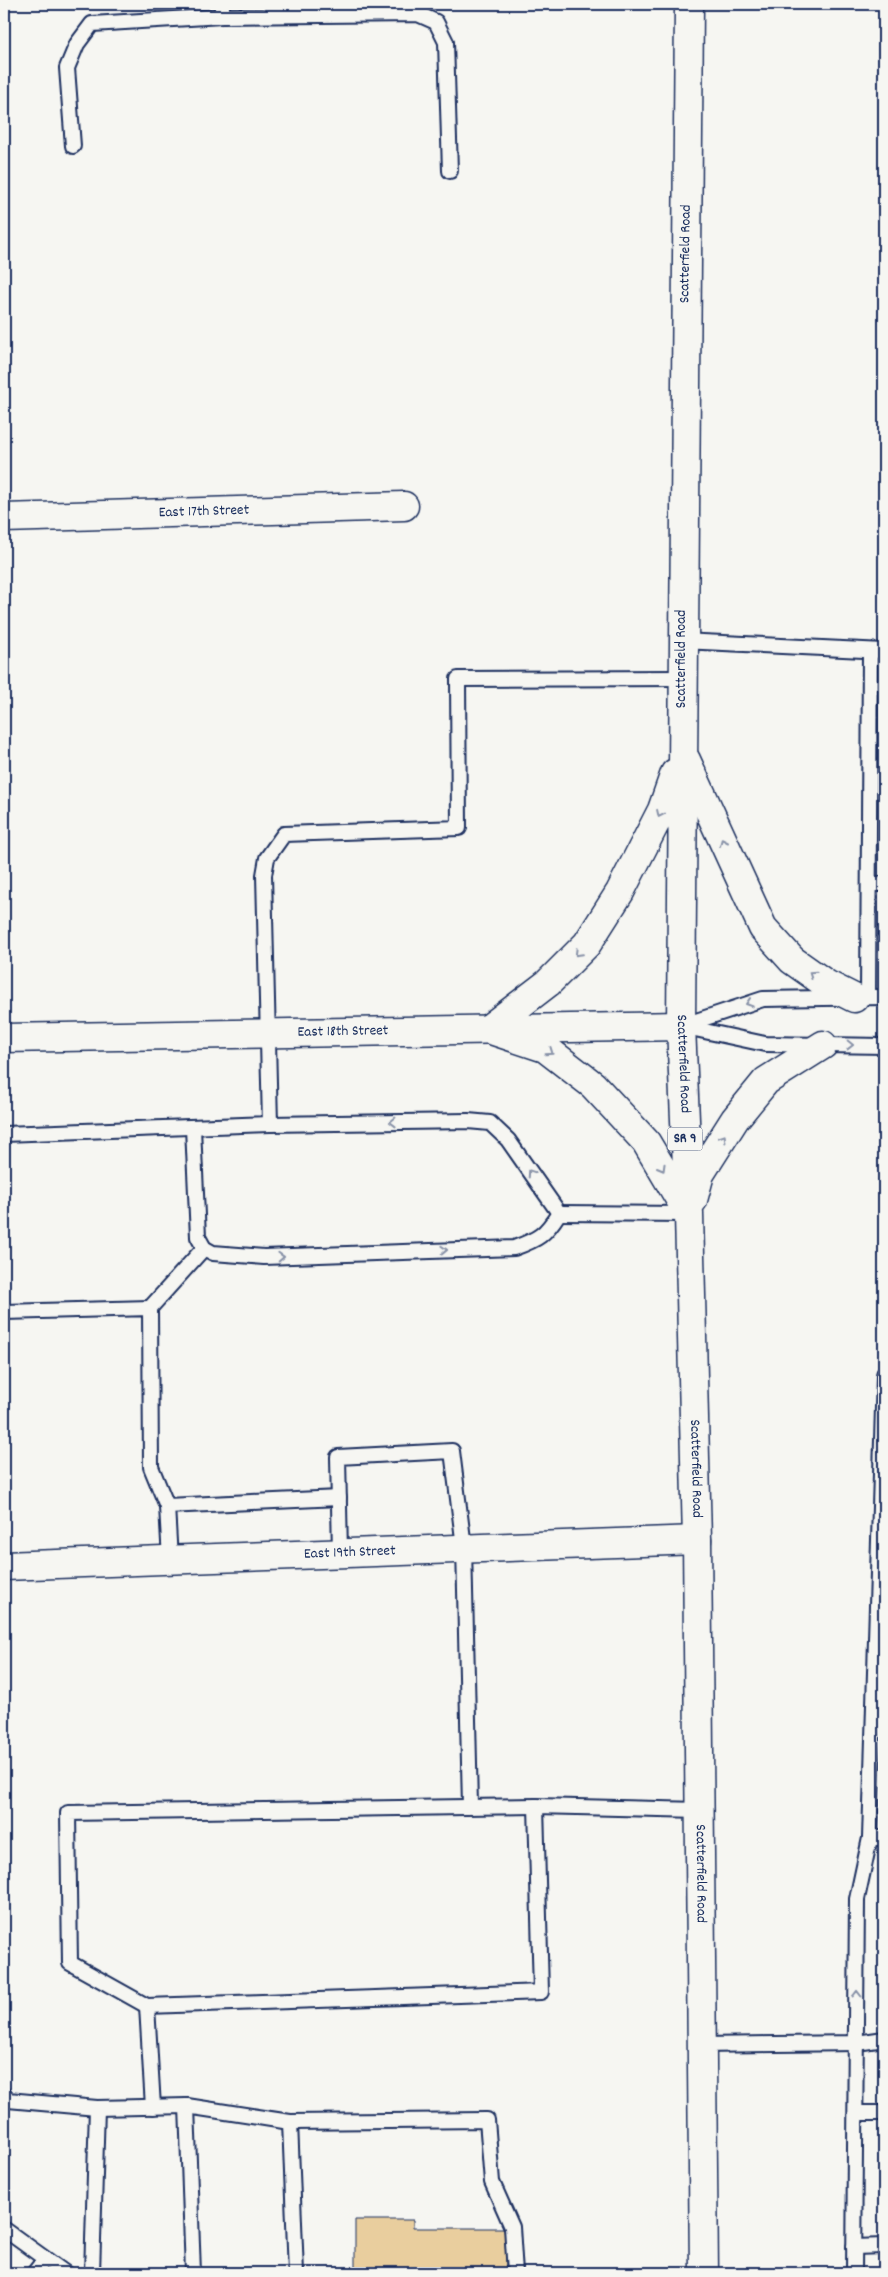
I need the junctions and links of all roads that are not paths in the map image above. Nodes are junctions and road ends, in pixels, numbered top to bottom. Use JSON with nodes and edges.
{"nodes":[{"id":1,"x":689,"y":4,"type":"edge"},
{"id":2,"x":222,"y":10,"type":"edge"},
{"id":3,"x":74,"y":146,"type":"dead end"},
{"id":4,"x":450,"y":171,"type":"dead end"},
{"id":5,"x":404,"y":506,"type":"dead end"},
{"id":6,"x":4,"y":518,"type":"edge"},
{"id":7,"x":682,"y":641,"type":"junction"},
{"id":8,"x":877,"y":651,"type":"edge"},
{"id":9,"x":682,"y":678,"type":"junction"},
{"id":10,"x":682,"y":752,"type":"junction"},
{"id":11,"x":869,"y":884,"type":"junction"},
{"id":12,"x":884,"y":884,"type":"edge"},
{"id":13,"x":884,"y":997,"type":"edge"},
{"id":14,"x":861,"y":998,"type":"junction"},
{"id":15,"x":681,"y":1026,"type":"junction"},
{"id":16,"x":488,"y":1029,"type":"junction"},
{"id":17,"x":267,"y":1034,"type":"junction"},
{"id":18,"x":4,"y":1038,"type":"edge"},
{"id":19,"x":823,"y":1045,"type":"junction"},
{"id":20,"x":884,"y":1046,"type":"edge"},
{"id":21,"x":270,"y":1124,"type":"junction"},
{"id":22,"x":193,"y":1128,"type":"junction"},
{"id":23,"x":4,"y":1134,"type":"edge"},
{"id":24,"x":559,"y":1213,"type":"junction"},
{"id":25,"x":689,"y":1214,"type":"junction"},
{"id":26,"x":204,"y":1248,"type":"junction"},
{"id":27,"x":150,"y":1308,"type":"junction"},
{"id":28,"x":4,"y":1312,"type":"edge"},
{"id":29,"x":884,"y":1374,"type":"edge"},
{"id":30,"x":884,"y":1426,"type":"edge"},
{"id":31,"x":339,"y":1498,"type":"junction"},
{"id":32,"x":167,"y":1506,"type":"junction"},
{"id":33,"x":882,"y":1531,"type":"edge"},
{"id":34,"x":697,"y":1540,"type":"junction"},
{"id":35,"x":464,"y":1548,"type":"junction"},
{"id":36,"x":340,"y":1553,"type":"junction"},
{"id":37,"x":170,"y":1560,"type":"junction"},
{"id":38,"x":4,"y":1566,"type":"edge"},
{"id":39,"x":880,"y":1637,"type":"edge"},
{"id":40,"x":879,"y":1739,"type":"edge"},
{"id":41,"x":470,"y":1806,"type":"junction"},
{"id":42,"x":536,"y":1806,"type":"junction"},
{"id":43,"x":700,"y":1810,"type":"junction"},
{"id":44,"x":877,"y":1838,"type":"edge"},
{"id":45,"x":147,"y":2006,"type":"junction"},
{"id":46,"x":884,"y":2039,"type":"edge"},
{"id":47,"x":857,"y":2043,"type":"junction"},
{"id":48,"x":701,"y":2045,"type":"junction"},
{"id":49,"x":5,"y":2102,"type":"edge"},
{"id":50,"x":186,"y":2106,"type":"junction"},
{"id":51,"x":153,"y":2107,"type":"junction"},
{"id":52,"x":97,"y":2108,"type":"junction"},
{"id":53,"x":856,"y":2113,"type":"junction"},
{"id":54,"x":884,"y":2113,"type":"edge"},
{"id":55,"x":290,"y":2122,"type":"junction"},
{"id":56,"x":4,"y":2229,"type":"edge"},
{"id":57,"x":884,"y":2246,"type":"edge"},
{"id":58,"x":854,"y":2247,"type":"junction"},
{"id":59,"x":45,"y":2259,"type":"junction"},
{"id":60,"x":34,"y":2273,"type":"edge"},
{"id":61,"x":65,"y":2273,"type":"edge"},
{"id":62,"x":92,"y":2273,"type":"edge"},
{"id":63,"x":193,"y":2273,"type":"edge"},
{"id":64,"x":296,"y":2273,"type":"edge"},
{"id":65,"x":515,"y":2273,"type":"edge"},
{"id":66,"x":704,"y":2273,"type":"edge"},
{"id":67,"x":854,"y":2273,"type":"edge"}],
"edges":[{"from":1,"to":7,"type":"main road","name":"Scatterfield Road","number":"SR 9"},
{"from":2,"to":3,"type":"lane"},
{"from":2,"to":4,"type":"lane"},
{"from":5,"to":6,"type":"main road","name":"East 17th Street"},
{"from":7,"to":8,"type":"lane"},
{"from":7,"to":9,"type":"main road","name":"Scatterfield Road","number":"SR 9"},
{"from":8,"to":11,"type":"lane"},
{"from":9,"to":10,"type":"main road","name":"Scatterfield Road","number":"SR 9"},
{"from":9,"to":17,"type":"lane"},
{"from":14,"to":10,"type":"main road","one_way":true},
{"from":10,"to":15,"type":"main road","name":"Scatterfield Road","number":"SR 9"},
{"from":10,"to":16,"type":"main road","one_way":true},
{"from":11,"to":12,"type":"lane"},
{"from":11,"to":14,"type":"lane"},
{"from":13,"to":14,"type":"lane"},
{"from":14,"to":15,"type":"lane","one_way":true},
{"from":15,"to":16,"type":"main road","name":"East 18th Street"},
{"from":15,"to":19,"type":"lane"},
{"from":15,"to":25,"type":"main road","name":"Scatterfield Road","number":"SR 9"},
{"from":16,"to":17,"type":"main road","name":"East 18th Street"},
{"from":16,"to":25,"type":"main road","one_way":true},
{"from":17,"to":18,"type":"main road","name":"East 18th Street"},
{"from":17,"to":21,"type":"lane"},
{"from":19,"to":20,"type":"lane","one_way":true},
{"from":25,"to":19,"type":"main road","one_way":true},
{"from":21,"to":22,"type":"lane"},
{"from":24,"to":21,"type":"lane","one_way":true},
{"from":22,"to":23,"type":"lane"},
{"from":22,"to":26,"type":"lane"},
{"from":24,"to":25,"type":"lane"},
{"from":26,"to":24,"type":"lane","one_way":true},
{"from":25,"to":34,"type":"main road","name":"Scatterfield Road","number":"SR 9"},
{"from":26,"to":27,"type":"lane"},
{"from":27,"to":28,"type":"lane"},
{"from":27,"to":32,"type":"lane"},
{"from":29,"to":30,"type":"lane"},
{"from":30,"to":33,"type":"lane"},
{"from":31,"to":32,"type":"lane"},
{"from":31,"to":35,"type":"lane"},
{"from":31,"to":36,"type":"lane"},
{"from":32,"to":37,"type":"lane"},
{"from":33,"to":39,"type":"lane"},
{"from":34,"to":35,"type":"main road","name":"East 19th Street"},
{"from":34,"to":43,"type":"main road","name":"Scatterfield Road","number":"SR 9"},
{"from":35,"to":36,"type":"main road","name":"East 19th Street"},
{"from":35,"to":41,"type":"lane"},
{"from":36,"to":37,"type":"main road","name":"East 19th Street"},
{"from":37,"to":38,"type":"main road","name":"East 19th Street"},
{"from":39,"to":40,"type":"lane"},
{"from":40,"to":44,"type":"lane"},
{"from":41,"to":42,"type":"lane"},
{"from":41,"to":45,"type":"lane"},
{"from":42,"to":43,"type":"lane"},
{"from":42,"to":45,"type":"lane"},
{"from":43,"to":48,"type":"main road","name":"Scatterfield Road","number":"SR 9"},
{"from":47,"to":44,"type":"lane","one_way":true},
{"from":45,"to":51,"type":"lane"},
{"from":46,"to":47,"type":"lane"},
{"from":47,"to":48,"type":"lane"},
{"from":47,"to":53,"type":"lane"},
{"from":48,"to":66,"type":"main road","name":"Scatterfield Road","number":"SR 9"},
{"from":49,"to":52,"type":"lane"},
{"from":50,"to":51,"type":"lane"},
{"from":50,"to":55,"type":"lane"},
{"from":50,"to":63,"type":"lane"},
{"from":51,"to":52,"type":"lane"},
{"from":52,"to":62,"type":"lane"},
{"from":53,"to":54,"type":"lane"},
{"from":53,"to":58,"type":"lane"},
{"from":55,"to":64,"type":"lane"},
{"from":55,"to":65,"type":"lane"},
{"from":56,"to":59,"type":"lane"},
{"from":57,"to":58,"type":"lane"},
{"from":58,"to":67,"type":"lane"},
{"from":59,"to":60,"type":"lane"},
{"from":59,"to":61,"type":"lane"}]}
